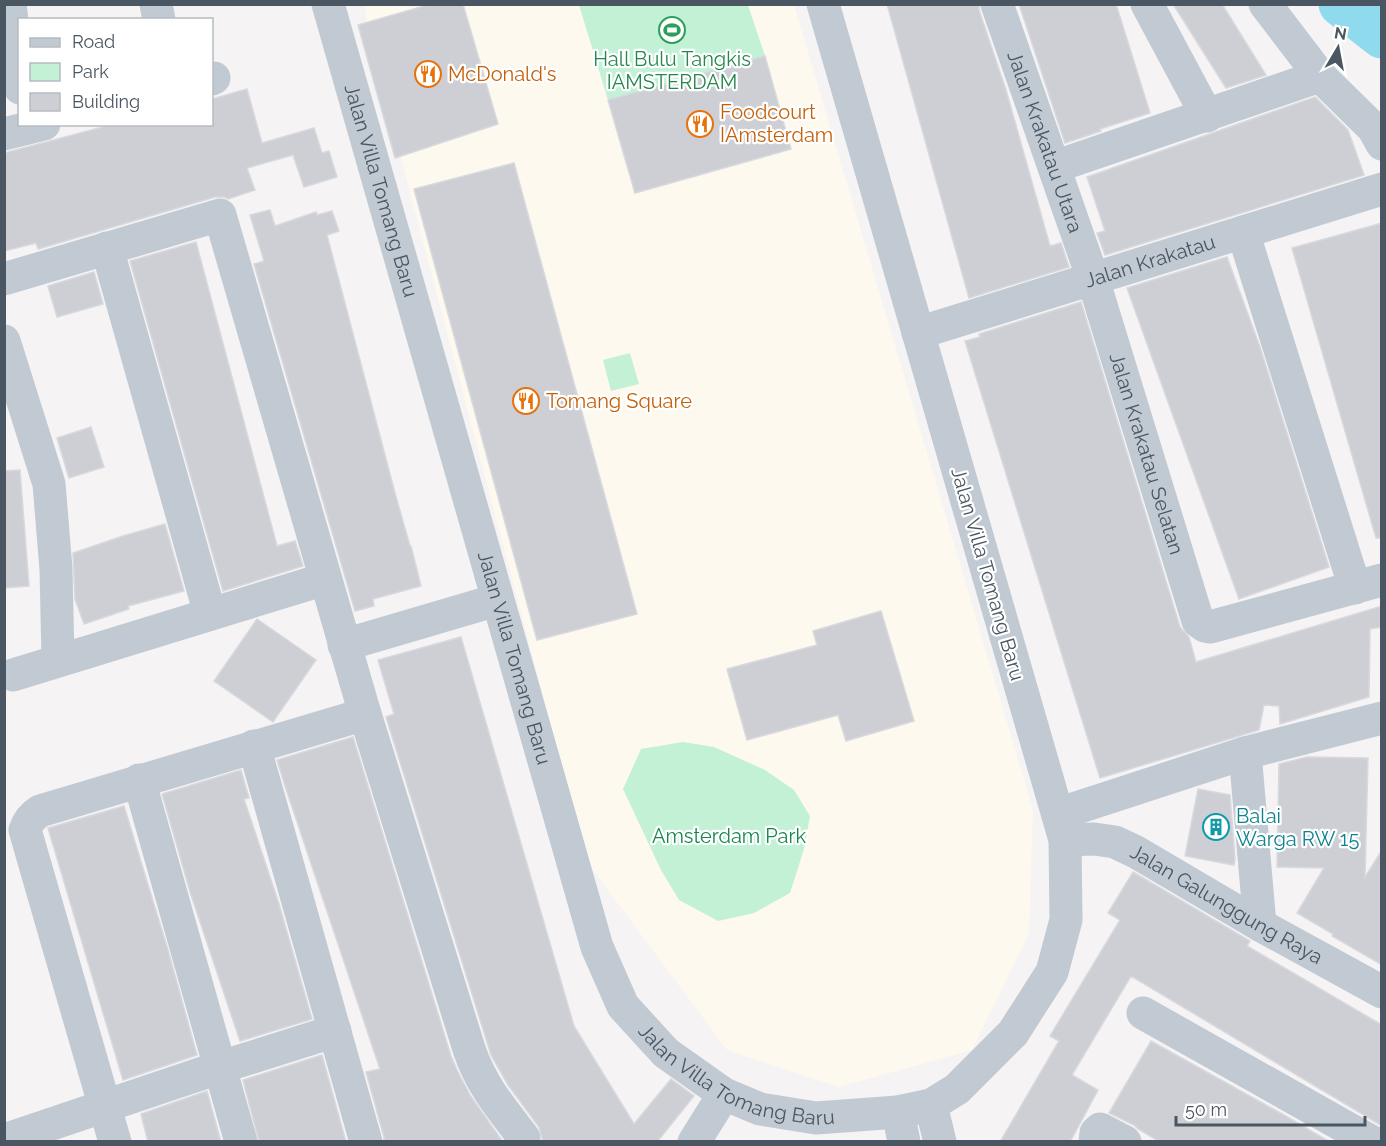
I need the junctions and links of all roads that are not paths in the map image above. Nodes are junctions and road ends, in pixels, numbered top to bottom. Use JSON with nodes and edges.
{"nodes":[{"id":1,"x":10,"y":4,"type":"edge"},
{"id":2,"x":327,"y":4,"type":"edge"},
{"id":3,"x":823,"y":4,"type":"edge"},
{"id":4,"x":997,"y":4,"type":"edge"},
{"id":5,"x":1146,"y":4,"type":"edge"},
{"id":6,"x":1265,"y":4,"type":"edge"},
{"id":7,"x":18,"y":71,"type":"edge"},
{"id":8,"x":1320,"y":76,"type":"junction"},
{"id":9,"x":1207,"y":116,"type":"junction"},
{"id":10,"x":1382,"y":144,"type":"edge"},
{"id":11,"x":1054,"y":167,"type":"junction"},
{"id":12,"x":1382,"y":189,"type":"edge"},
{"id":13,"x":1244,"y":232,"type":"junction"},
{"id":14,"x":107,"y":248,"type":"junction"},
{"id":15,"x":4,"y":279,"type":"edge"},
{"id":16,"x":1093,"y":279,"type":"junction"},
{"id":17,"x":918,"y":333,"type":"junction"},
{"id":18,"x":4,"y":341,"type":"edge"},
{"id":19,"x":19,"y":433,"type":"edge"},
{"id":20,"x":325,"y":579,"type":"junction"},
{"id":21,"x":1368,"y":584,"type":"edge"},
{"id":22,"x":497,"y":600,"type":"junction"},
{"id":23,"x":210,"y":614,"type":"junction"},
{"id":24,"x":344,"y":645,"type":"junction"},
{"id":25,"x":58,"y":660,"type":"junction"},
{"id":26,"x":13,"y":675,"type":"dead end"},
{"id":27,"x":365,"y":714,"type":"junction"},
{"id":28,"x":1382,"y":718,"type":"edge"},
{"id":29,"x":254,"y":746,"type":"junction"},
{"id":30,"x":1245,"y":753,"type":"junction"},
{"id":31,"x":139,"y":780,"type":"junction"},
{"id":32,"x":1061,"y":827,"type":"junction"},
{"id":33,"x":1260,"y":925,"type":"junction"},
{"id":34,"x":1382,"y":992,"type":"edge"},
{"id":35,"x":1143,"y":1013,"type":"dead end"},
{"id":36,"x":335,"y":1031,"type":"junction"},
{"id":37,"x":221,"y":1067,"type":"junction"},
{"id":38,"x":724,"y":1094,"type":"junction"},
{"id":39,"x":930,"y":1105,"type":"junction"},
{"id":40,"x":104,"y":1107,"type":"junction"},
{"id":41,"x":901,"y":1127,"type":"edge"},
{"id":42,"x":4,"y":1140,"type":"edge"},
{"id":43,"x":115,"y":1142,"type":"edge"},
{"id":44,"x":241,"y":1142,"type":"edge"},
{"id":45,"x":366,"y":1142,"type":"edge"},
{"id":46,"x":524,"y":1142,"type":"edge"},
{"id":47,"x":694,"y":1142,"type":"edge"},
{"id":48,"x":940,"y":1142,"type":"edge"},
{"id":49,"x":1095,"y":1142,"type":"edge"},
{"id":50,"x":1125,"y":1142,"type":"edge"},
{"id":51,"x":1372,"y":1142,"type":"edge"}],
"edges":[{"from":1,"to":7,"type":"street"},
{"from":2,"to":22,"type":"street","name":"Jalan Villa Tomang Baru"},
{"from":3,"to":17,"type":"street","name":"Jalan Villa Tomang Baru"},
{"from":4,"to":11,"type":"street","name":"Jalan Krakatau Utara"},
{"from":5,"to":9,"type":"street"},
{"from":6,"to":8,"type":"street"},
{"from":8,"to":9,"type":"street"},
{"from":8,"to":10,"type":"street"},
{"from":9,"to":11,"type":"street"},
{"from":11,"to":16,"type":"street","name":"Jalan Krakatau Utara"},
{"from":12,"to":13,"type":"street","name":"Jalan Krakatau"},
{"from":13,"to":16,"type":"street","name":"Jalan Krakatau"},
{"from":13,"to":21,"type":"street"},
{"from":14,"to":15,"type":"street"},
{"from":14,"to":20,"type":"street"},
{"from":14,"to":23,"type":"street"},
{"from":16,"to":17,"type":"street","name":"Jalan Krakatau"},
{"from":16,"to":21,"type":"street","name":"Jalan Krakatau Selatan"},
{"from":17,"to":32,"type":"street","name":"Jalan Villa Tomang Baru"},
{"from":18,"to":19,"type":"street"},
{"from":19,"to":25,"type":"street"},
{"from":20,"to":23,"type":"street"},
{"from":20,"to":24,"type":"street"},
{"from":22,"to":24,"type":"street"},
{"from":22,"to":38,"type":"street","name":"Jalan Villa Tomang Baru"},
{"from":23,"to":25,"type":"street"},
{"from":24,"to":27,"type":"street"},
{"from":25,"to":26,"type":"street"},
{"from":27,"to":29,"type":"street"},
{"from":27,"to":46,"type":"street"},
{"from":28,"to":30,"type":"street"},
{"from":29,"to":31,"type":"street"},
{"from":29,"to":36,"type":"street"},
{"from":30,"to":32,"type":"street"},
{"from":30,"to":33,"type":"street"},
{"from":31,"to":37,"type":"street"},
{"from":31,"to":40,"type":"street"},
{"from":32,"to":33,"type":"street","name":"Jalan Galunggung Raya"},
{"from":32,"to":39,"type":"street","name":"Jalan Villa Tomang Baru"},
{"from":33,"to":34,"type":"street","name":"Jalan Galunggung Raya"},
{"from":35,"to":51,"type":"street"},
{"from":36,"to":37,"type":"street"},
{"from":36,"to":45,"type":"street"},
{"from":37,"to":40,"type":"street"},
{"from":37,"to":44,"type":"street"},
{"from":38,"to":41,"type":"street","name":"Jalan Villa Tomang Baru"},
{"from":38,"to":47,"type":"street"},
{"from":39,"to":41,"type":"street","name":"Jalan Villa Tomang Baru"},
{"from":39,"to":48,"type":"street"},
{"from":40,"to":42,"type":"street"},
{"from":40,"to":43,"type":"street"},
{"from":49,"to":50,"type":"street"}]}
